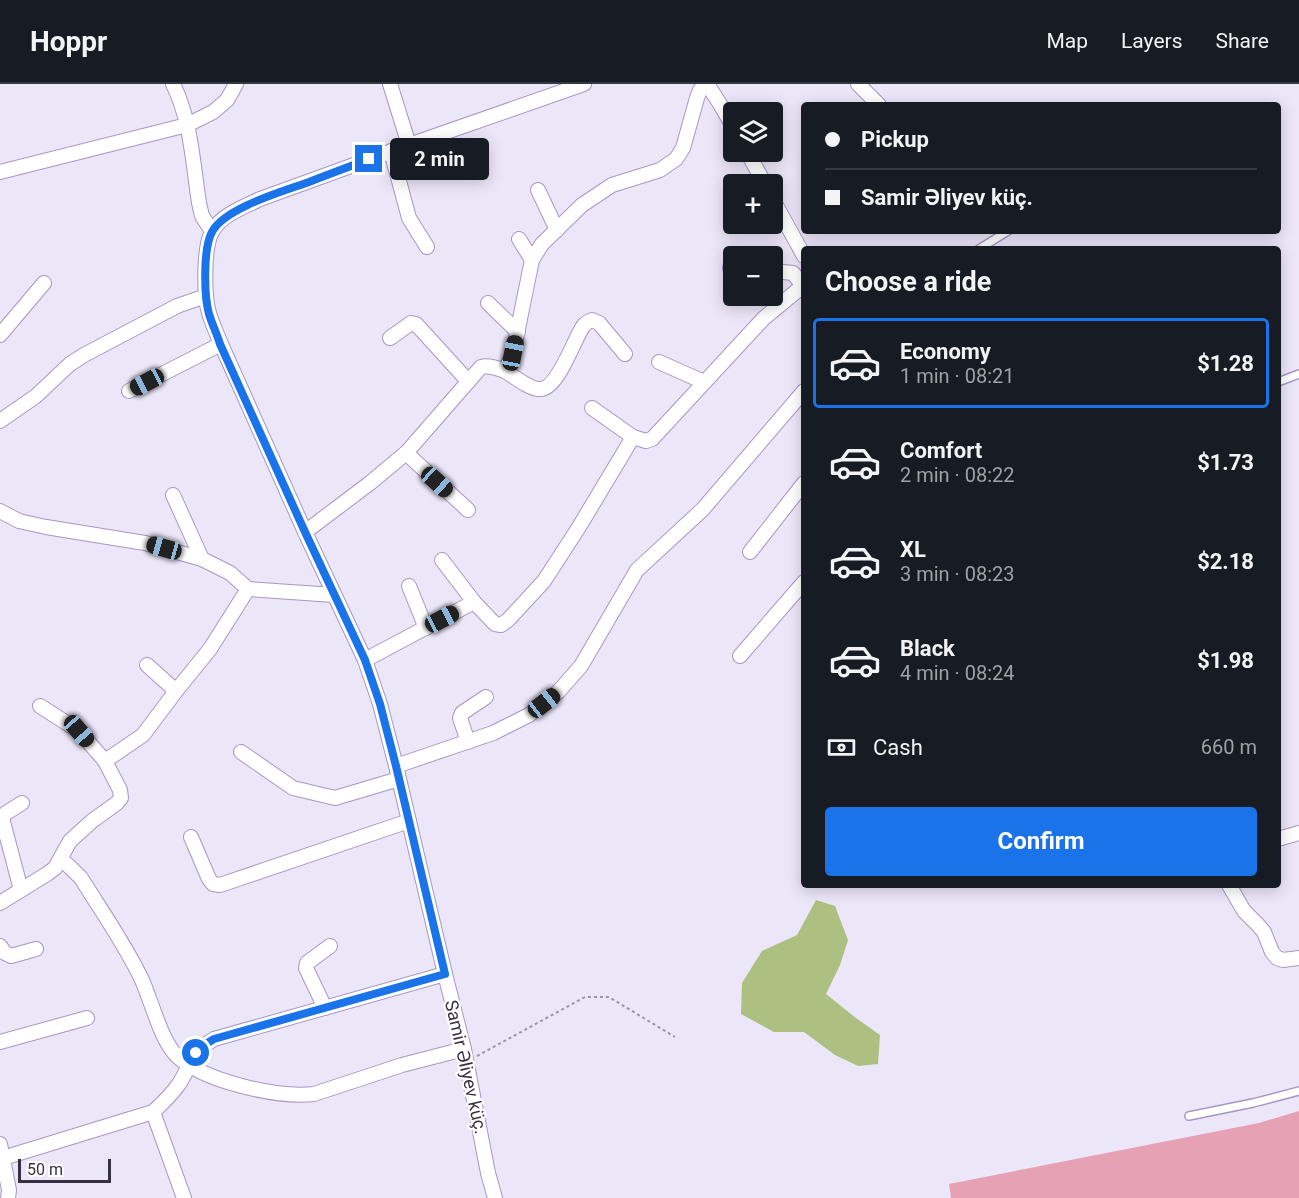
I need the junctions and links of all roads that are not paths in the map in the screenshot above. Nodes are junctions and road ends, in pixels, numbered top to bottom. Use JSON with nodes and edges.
{"nodes":[{"id":1,"x":173,"y":84,"type":"edge"},
{"id":2,"x":236,"y":84,"type":"edge"},
{"id":3,"x":390,"y":84,"type":"edge"},
{"id":4,"x":584,"y":84,"type":"edge"},
{"id":5,"x":706,"y":84,"type":"edge"},
{"id":6,"x":858,"y":84,"type":"edge"},
{"id":7,"x":876,"y":102,"type":"edge"},
{"id":8,"x":723,"y":109,"type":"edge"},
{"id":9,"x":187,"y":125,"type":"junction"},
{"id":10,"x":409,"y":145,"type":"junction"},
{"id":11,"x":391,"y":152,"type":"junction"},
{"id":12,"x":0,"y":172,"type":"edge"},
{"id":13,"x":538,"y":190,"type":"dead end"},
{"id":14,"x":783,"y":218,"type":"edge"},
{"id":15,"x":557,"y":230,"type":"junction"},
{"id":16,"x":212,"y":231,"type":"junction"},
{"id":17,"x":1003,"y":234,"type":"edge"},
{"id":18,"x":519,"y":239,"type":"dead end"},
{"id":19,"x":984,"y":246,"type":"edge"},
{"id":20,"x":427,"y":247,"type":"dead end"},
{"id":21,"x":801,"y":251,"type":"edge"},
{"id":22,"x":532,"y":261,"type":"junction"},
{"id":23,"x":783,"y":272,"type":"edge"},
{"id":24,"x":44,"y":283,"type":"dead end"},
{"id":25,"x":801,"y":283,"type":"edge"},
{"id":26,"x":801,"y":288,"type":"edge"},
{"id":27,"x":206,"y":296,"type":"junction"},
{"id":28,"x":488,"y":303,"type":"dead end"},
{"id":29,"x":518,"y":332,"type":"junction"},
{"id":30,"x":0,"y":335,"type":"edge"},
{"id":31,"x":390,"y":338,"type":"dead end"},
{"id":32,"x":220,"y":344,"type":"junction"},
{"id":33,"x":625,"y":354,"type":"dead end"},
{"id":34,"x":659,"y":362,"type":"dead end"},
{"id":35,"x":505,"y":371,"type":"junction"},
{"id":36,"x":1299,"y":374,"type":"edge"},
{"id":37,"x":468,"y":381,"type":"junction"},
{"id":38,"x":1281,"y":381,"type":"edge"},
{"id":39,"x":704,"y":382,"type":"junction"},
{"id":40,"x":129,"y":391,"type":"dead end"},
{"id":41,"x":801,"y":395,"type":"edge"},
{"id":42,"x":592,"y":408,"type":"dead end"},
{"id":43,"x":0,"y":421,"type":"edge"},
{"id":44,"x":633,"y":437,"type":"junction"},
{"id":45,"x":406,"y":453,"type":"junction"},
{"id":46,"x":801,"y":487,"type":"edge"},
{"id":47,"x":173,"y":495,"type":"dead end"},
{"id":48,"x":468,"y":510,"type":"dead end"},
{"id":49,"x":0,"y":511,"type":"edge"},
{"id":50,"x":305,"y":532,"type":"junction"},
{"id":51,"x":750,"y":552,"type":"dead end"},
{"id":52,"x":202,"y":559,"type":"junction"},
{"id":53,"x":442,"y":560,"type":"dead end"},
{"id":54,"x":801,"y":585,"type":"edge"},
{"id":55,"x":409,"y":586,"type":"dead end"},
{"id":56,"x":248,"y":589,"type":"junction"},
{"id":57,"x":334,"y":595,"type":"junction"},
{"id":58,"x":474,"y":602,"type":"junction"},
{"id":59,"x":426,"y":628,"type":"junction"},
{"id":60,"x":740,"y":656,"type":"dead end"},
{"id":61,"x":365,"y":660,"type":"junction"},
{"id":62,"x":147,"y":665,"type":"dead end"},
{"id":63,"x":176,"y":691,"type":"junction"},
{"id":64,"x":486,"y":697,"type":"dead end"},
{"id":65,"x":40,"y":706,"type":"dead end"},
{"id":66,"x":468,"y":742,"type":"junction"},
{"id":67,"x":241,"y":752,"type":"dead end"},
{"id":68,"x":105,"y":761,"type":"junction"},
{"id":69,"x":398,"y":772,"type":"junction"},
{"id":70,"x":22,"y":803,"type":"dead end"},
{"id":71,"x":409,"y":822,"type":"junction"},
{"id":72,"x":1299,"y":833,"type":"edge"},
{"id":73,"x":191,"y":837,"type":"dead end"},
{"id":74,"x":1281,"y":838,"type":"edge"},
{"id":75,"x":61,"y":859,"type":"junction"},
{"id":76,"x":1231,"y":888,"type":"edge"},
{"id":77,"x":21,"y":890,"type":"junction"},
{"id":78,"x":0,"y":903,"type":"edge"},
{"id":79,"x":0,"y":946,"type":"edge"},
{"id":80,"x":330,"y":946,"type":"dead end"},
{"id":81,"x":36,"y":949,"type":"dead end"},
{"id":82,"x":1299,"y":958,"type":"edge"},
{"id":83,"x":445,"y":974,"type":"junction"},
{"id":84,"x":325,"y":1008,"type":"junction"},
{"id":85,"x":87,"y":1018,"type":"dead end"},
{"id":86,"x":0,"y":1042,"type":"edge"},
{"id":87,"x":465,"y":1055,"type":"junction"},
{"id":88,"x":189,"y":1065,"type":"junction"},
{"id":89,"x":1299,"y":1091,"type":"edge"},
{"id":90,"x":153,"y":1112,"type":"junction"},
{"id":91,"x":1189,"y":1116,"type":"dead end"},
{"id":92,"x":0,"y":1144,"type":"edge"},
{"id":93,"x":3,"y":1158,"type":"junction"},
{"id":94,"x":8,"y":1198,"type":"edge"},
{"id":95,"x":184,"y":1198,"type":"edge"},
{"id":96,"x":495,"y":1198,"type":"edge"}],
"edges":[{"from":1,"to":9,"type":"street"},
{"from":2,"to":9,"type":"street"},
{"from":3,"to":10,"type":"street"},
{"from":4,"to":10,"type":"street"},
{"from":5,"to":8,"type":"street"},
{"from":5,"to":15,"type":"street"},
{"from":6,"to":7,"type":"street"},
{"from":9,"to":12,"type":"street"},
{"from":9,"to":16,"type":"street"},
{"from":10,"to":11,"type":"street"},
{"from":11,"to":16,"type":"street"},
{"from":11,"to":20,"type":"street"},
{"from":13,"to":15,"type":"street"},
{"from":14,"to":21,"type":"street"},
{"from":15,"to":22,"type":"street"},
{"from":16,"to":27,"type":"street","name":"Samir Əliyev küç."},
{"from":17,"to":19,"type":"lane"},
{"from":18,"to":22,"type":"street"},
{"from":22,"to":29,"type":"street"},
{"from":23,"to":25,"type":"street"},
{"from":24,"to":30,"type":"street"},
{"from":26,"to":39,"type":"street"},
{"from":27,"to":32,"type":"street","name":"Samir Əliyev küç."},
{"from":27,"to":43,"type":"street"},
{"from":28,"to":29,"type":"street"},
{"from":29,"to":35,"type":"street"},
{"from":31,"to":37,"type":"street"},
{"from":32,"to":40,"type":"street"},
{"from":32,"to":50,"type":"street","name":"Samir Əliyev küç."},
{"from":33,"to":35,"type":"street"},
{"from":34,"to":39,"type":"street"},
{"from":35,"to":37,"type":"street"},
{"from":36,"to":38,"type":"lane"},
{"from":37,"to":45,"type":"street"},
{"from":39,"to":44,"type":"street"},
{"from":41,"to":66,"type":"street"},
{"from":42,"to":44,"type":"street"},
{"from":44,"to":58,"type":"street"},
{"from":45,"to":48,"type":"street"},
{"from":45,"to":50,"type":"street"},
{"from":46,"to":51,"type":"street"},
{"from":47,"to":52,"type":"street"},
{"from":49,"to":52,"type":"street"},
{"from":50,"to":57,"type":"street","name":"Samir Əliyev küç."},
{"from":52,"to":56,"type":"street"},
{"from":53,"to":58,"type":"street"},
{"from":54,"to":60,"type":"street"},
{"from":55,"to":59,"type":"street"},
{"from":56,"to":57,"type":"street"},
{"from":56,"to":63,"type":"street"},
{"from":57,"to":61,"type":"street","name":"Samir Əliyev küç."},
{"from":58,"to":59,"type":"street"},
{"from":59,"to":61,"type":"street"},
{"from":61,"to":69,"type":"street","name":"Samir Əliyev küç."},
{"from":62,"to":63,"type":"street"},
{"from":63,"to":68,"type":"street"},
{"from":64,"to":66,"type":"street"},
{"from":65,"to":68,"type":"street"},
{"from":66,"to":69,"type":"street"},
{"from":67,"to":69,"type":"street"},
{"from":68,"to":75,"type":"street"},
{"from":69,"to":71,"type":"street","name":"Samir Əliyev küç."},
{"from":70,"to":77,"type":"street"},
{"from":71,"to":73,"type":"street"},
{"from":71,"to":83,"type":"street","name":"Samir Əliyev küç."},
{"from":72,"to":74,"type":"street"},
{"from":75,"to":77,"type":"street"},
{"from":75,"to":88,"type":"street"},
{"from":76,"to":82,"type":"street"},
{"from":77,"to":78,"type":"street"},
{"from":79,"to":81,"type":"street"},
{"from":80,"to":84,"type":"street"},
{"from":83,"to":84,"type":"street"},
{"from":83,"to":87,"type":"street","name":"Samir Əliyev küç."},
{"from":84,"to":88,"type":"street"},
{"from":85,"to":86,"type":"street"},
{"from":87,"to":88,"type":"street"},
{"from":87,"to":96,"type":"street","name":"Samir Əliyev küç."},
{"from":88,"to":90,"type":"street"},
{"from":89,"to":91,"type":"lane"},
{"from":90,"to":93,"type":"street"},
{"from":90,"to":95,"type":"street"},
{"from":92,"to":93,"type":"street"},
{"from":93,"to":94,"type":"street"}]}
